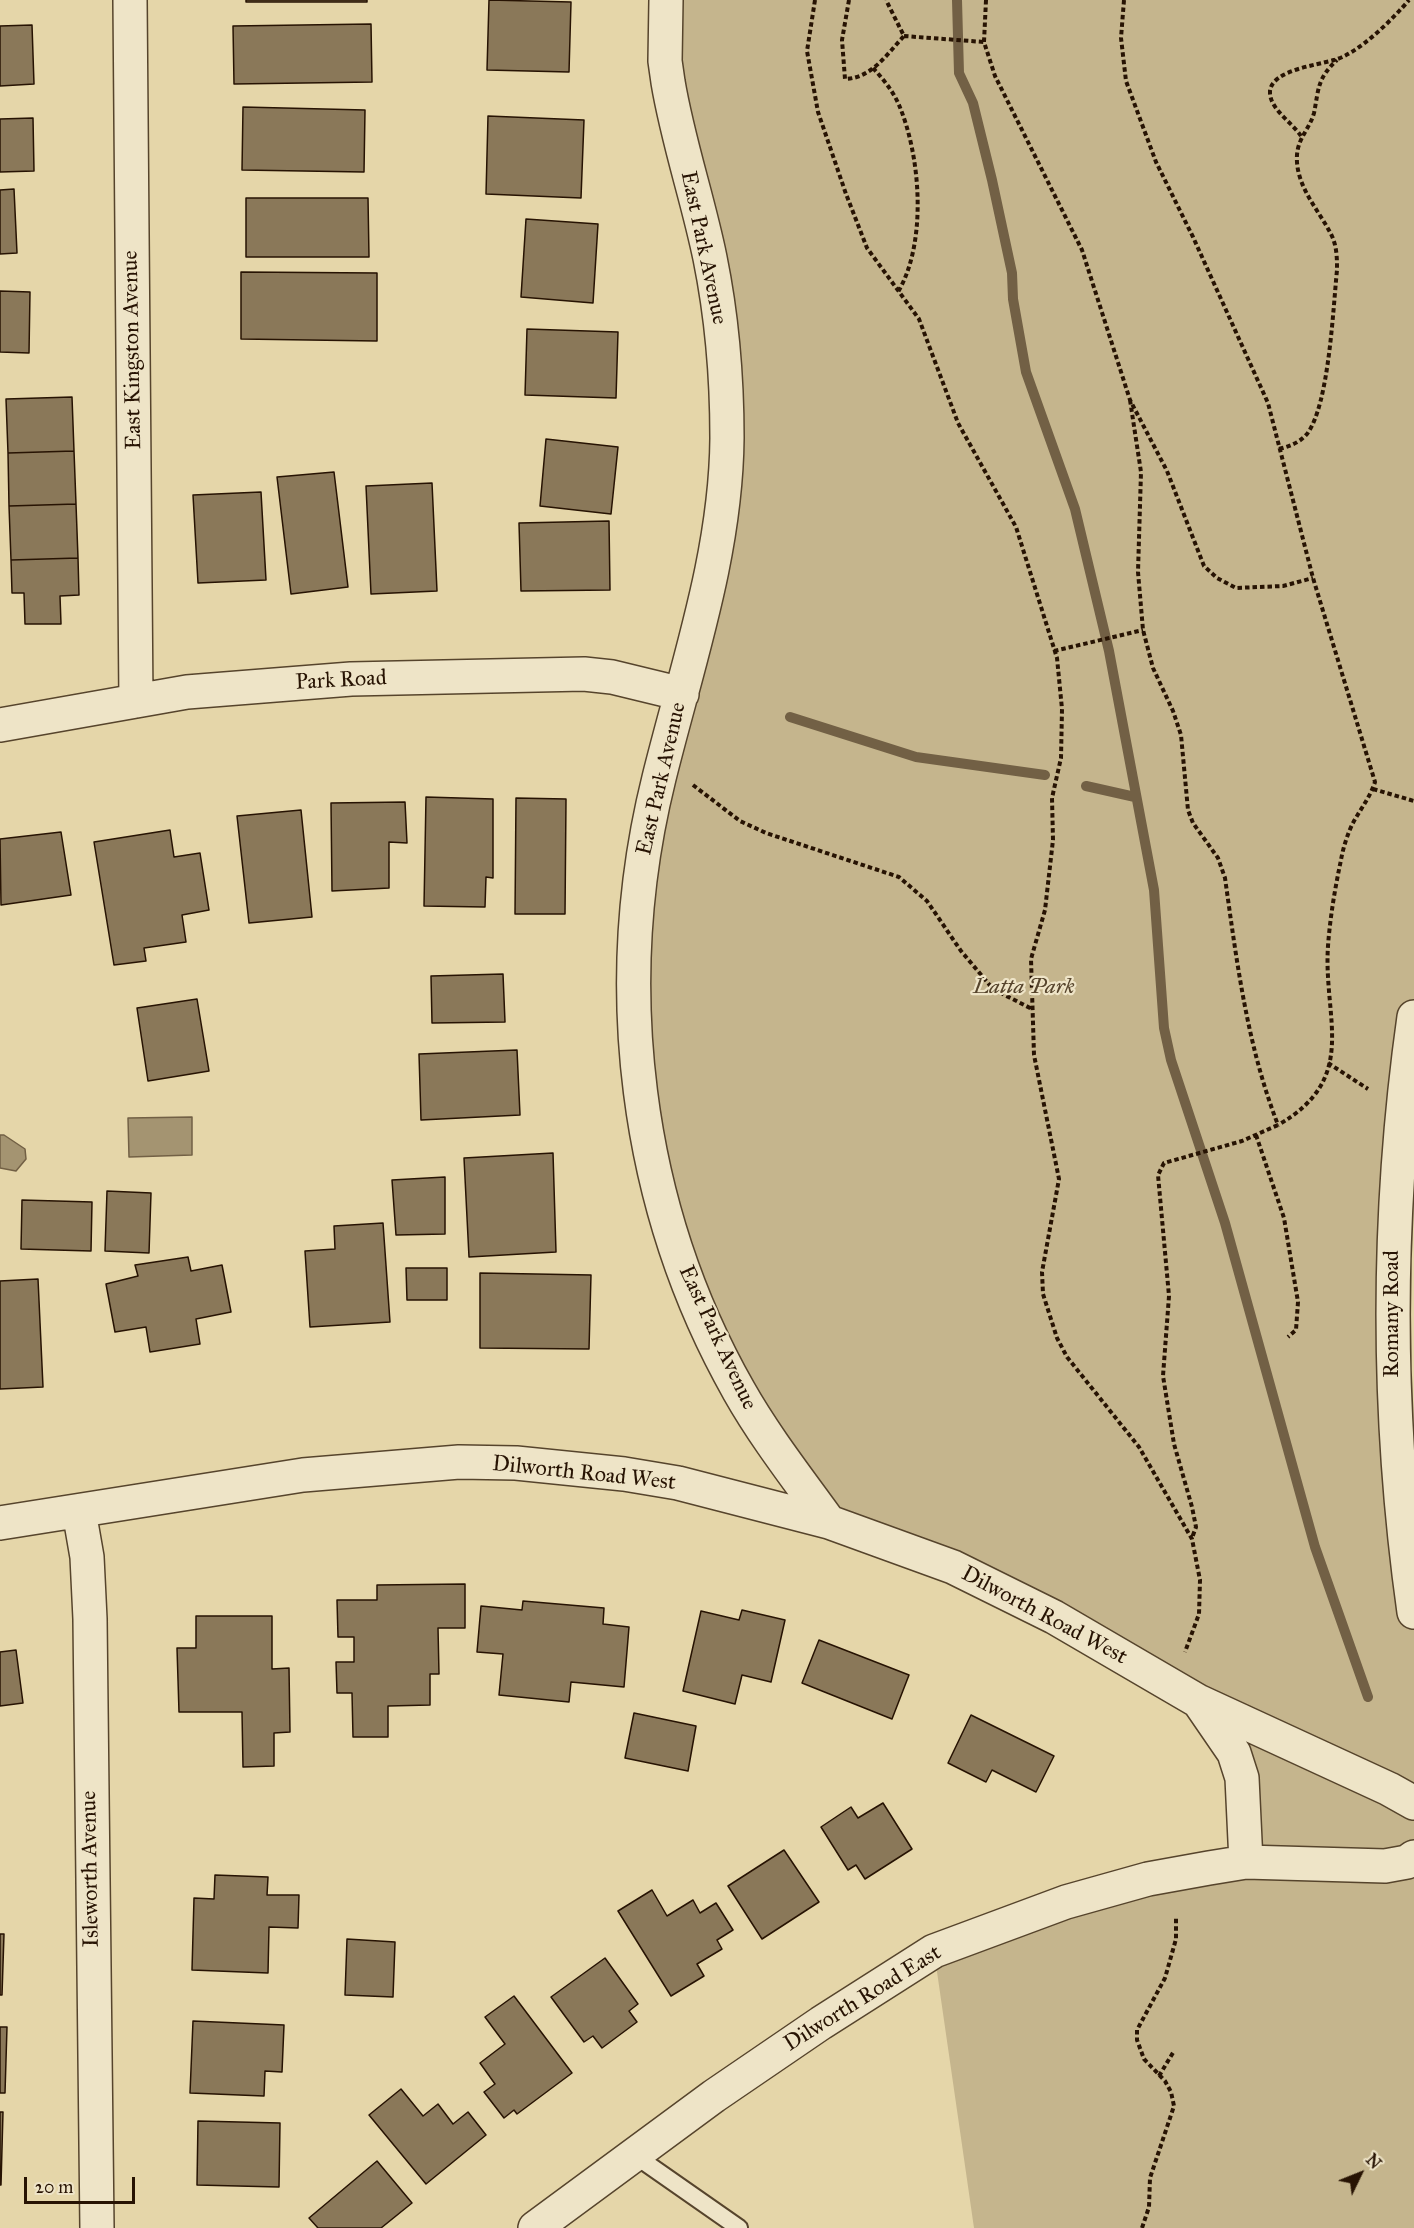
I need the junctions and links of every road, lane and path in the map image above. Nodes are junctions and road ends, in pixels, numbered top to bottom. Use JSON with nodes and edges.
{"nodes":[{"id":1,"x":130,"y":0,"type":"edge"},
{"id":2,"x":666,"y":0,"type":"edge"},
{"id":3,"x":816,"y":0,"type":"edge"},
{"id":4,"x":849,"y":0,"type":"edge"},
{"id":5,"x":886,"y":0,"type":"edge"},
{"id":6,"x":986,"y":0,"type":"edge"},
{"id":7,"x":1124,"y":0,"type":"edge"},
{"id":8,"x":1409,"y":0,"type":"edge"},
{"id":9,"x":904,"y":36,"type":"junction"},
{"id":10,"x":984,"y":42,"type":"junction"},
{"id":11,"x":1337,"y":60,"type":"junction"},
{"id":12,"x":873,"y":68,"type":"junction"},
{"id":13,"x":1301,"y":136,"type":"junction"},
{"id":14,"x":898,"y":292,"type":"junction"},
{"id":15,"x":1130,"y":400,"type":"junction"},
{"id":16,"x":1279,"y":449,"type":"junction"},
{"id":17,"x":1313,"y":578,"type":"junction"},
{"id":18,"x":1143,"y":630,"type":"junction"},
{"id":19,"x":1054,"y":651,"type":"junction"},
{"id":20,"x":682,"y":694,"type":"junction"},
{"id":21,"x":136,"y":700,"type":"junction"},
{"id":22,"x":0,"y":725,"type":"edge"},
{"id":23,"x":684,"y":781,"type":"dead end"},
{"id":24,"x":1373,"y":789,"type":"junction"},
{"id":25,"x":1414,"y":801,"type":"edge"},
{"id":26,"x":1032,"y":1009,"type":"junction"},
{"id":27,"x":1414,"y":1017,"type":"edge"},
{"id":28,"x":1329,"y":1063,"type":"junction"},
{"id":29,"x":1376,"y":1093,"type":"dead end"},
{"id":30,"x":1278,"y":1125,"type":"junction"},
{"id":31,"x":1256,"y":1135,"type":"junction"},
{"id":32,"x":1405,"y":1180,"type":"edge"},
{"id":33,"x":1288,"y":1337,"type":"dead end"},
{"id":34,"x":79,"y":1512,"type":"junction"},
{"id":35,"x":829,"y":1522,"type":"junction"},
{"id":36,"x":0,"y":1523,"type":"edge"},
{"id":37,"x":1192,"y":1539,"type":"junction"},
{"id":38,"x":1414,"y":1612,"type":"edge"},
{"id":39,"x":1181,"y":1659,"type":"dead end"},
{"id":40,"x":1198,"y":1701,"type":"junction"},
{"id":41,"x":1414,"y":1803,"type":"edge"},
{"id":42,"x":1414,"y":1857,"type":"edge"},
{"id":43,"x":1246,"y":1862,"type":"junction"},
{"id":44,"x":1176,"y":1917,"type":"dead end"},
{"id":45,"x":1174,"y":2051,"type":"dead end"},
{"id":46,"x":1159,"y":2076,"type":"junction"},
{"id":47,"x":633,"y":2154,"type":"junction"},
{"id":48,"x":97,"y":2228,"type":"edge"},
{"id":49,"x":534,"y":2228,"type":"edge"},
{"id":50,"x":739,"y":2228,"type":"edge"},
{"id":51,"x":1142,"y":2228,"type":"edge"}],
"edges":[{"from":1,"to":21,"type":"street","name":"East Kingston Avenue"},
{"from":2,"to":20,"type":"street","name":"East Park Avenue"},
{"from":3,"to":14,"type":"path"},
{"from":4,"to":12,"type":"path"},
{"from":5,"to":9,"type":"path"},
{"from":6,"to":10,"type":"path"},
{"from":7,"to":16,"type":"path"},
{"from":8,"to":11,"type":"path"},
{"from":9,"to":10,"type":"path"},
{"from":9,"to":12,"type":"path"},
{"from":10,"to":15,"type":"path"},
{"from":11,"to":13,"type":"path"},
{"from":11,"to":13,"type":"path"},
{"from":12,"to":14,"type":"path"},
{"from":13,"to":16,"type":"path"},
{"from":14,"to":19,"type":"path"},
{"from":15,"to":17,"type":"path"},
{"from":15,"to":18,"type":"path"},
{"from":16,"to":17,"type":"path"},
{"from":17,"to":24,"type":"path"},
{"from":18,"to":19,"type":"path"},
{"from":18,"to":30,"type":"path"},
{"from":19,"to":26,"type":"path"},
{"from":20,"to":21,"type":"street","name":"Park Road"},
{"from":20,"to":35,"type":"street","name":"East Park Avenue"},
{"from":21,"to":22,"type":"street","name":"Park Road"},
{"from":23,"to":26,"type":"path"},
{"from":24,"to":25,"type":"path"},
{"from":24,"to":28,"type":"path"},
{"from":26,"to":37,"type":"path"},
{"from":27,"to":32,"type":"street","name":"Romany Road"},
{"from":28,"to":29,"type":"path"},
{"from":28,"to":30,"type":"path"},
{"from":30,"to":31,"type":"path"},
{"from":31,"to":33,"type":"path"},
{"from":31,"to":37,"type":"path"},
{"from":32,"to":38,"type":"street","name":"Romany Road"},
{"from":34,"to":35,"type":"street","name":"Dilworth Road West"},
{"from":34,"to":36,"type":"street","name":"Dilworth Road West"},
{"from":34,"to":48,"type":"street","name":"Isleworth Avenue"},
{"from":35,"to":40,"type":"street","name":"Dilworth Road West"},
{"from":37,"to":39,"type":"path"},
{"from":40,"to":41,"type":"street","name":"Dilworth Road West"},
{"from":40,"to":43,"type":"street","name":"Dilworth Road West"},
{"from":42,"to":43,"type":"street","name":"Dilworth Road East"},
{"from":43,"to":47,"type":"street","name":"Dilworth Road East"},
{"from":44,"to":46,"type":"path"},
{"from":45,"to":46,"type":"path"},
{"from":46,"to":51,"type":"path"},
{"from":47,"to":49,"type":"street","name":"Dilworth Road East"},
{"from":47,"to":50,"type":"lane"}]}
